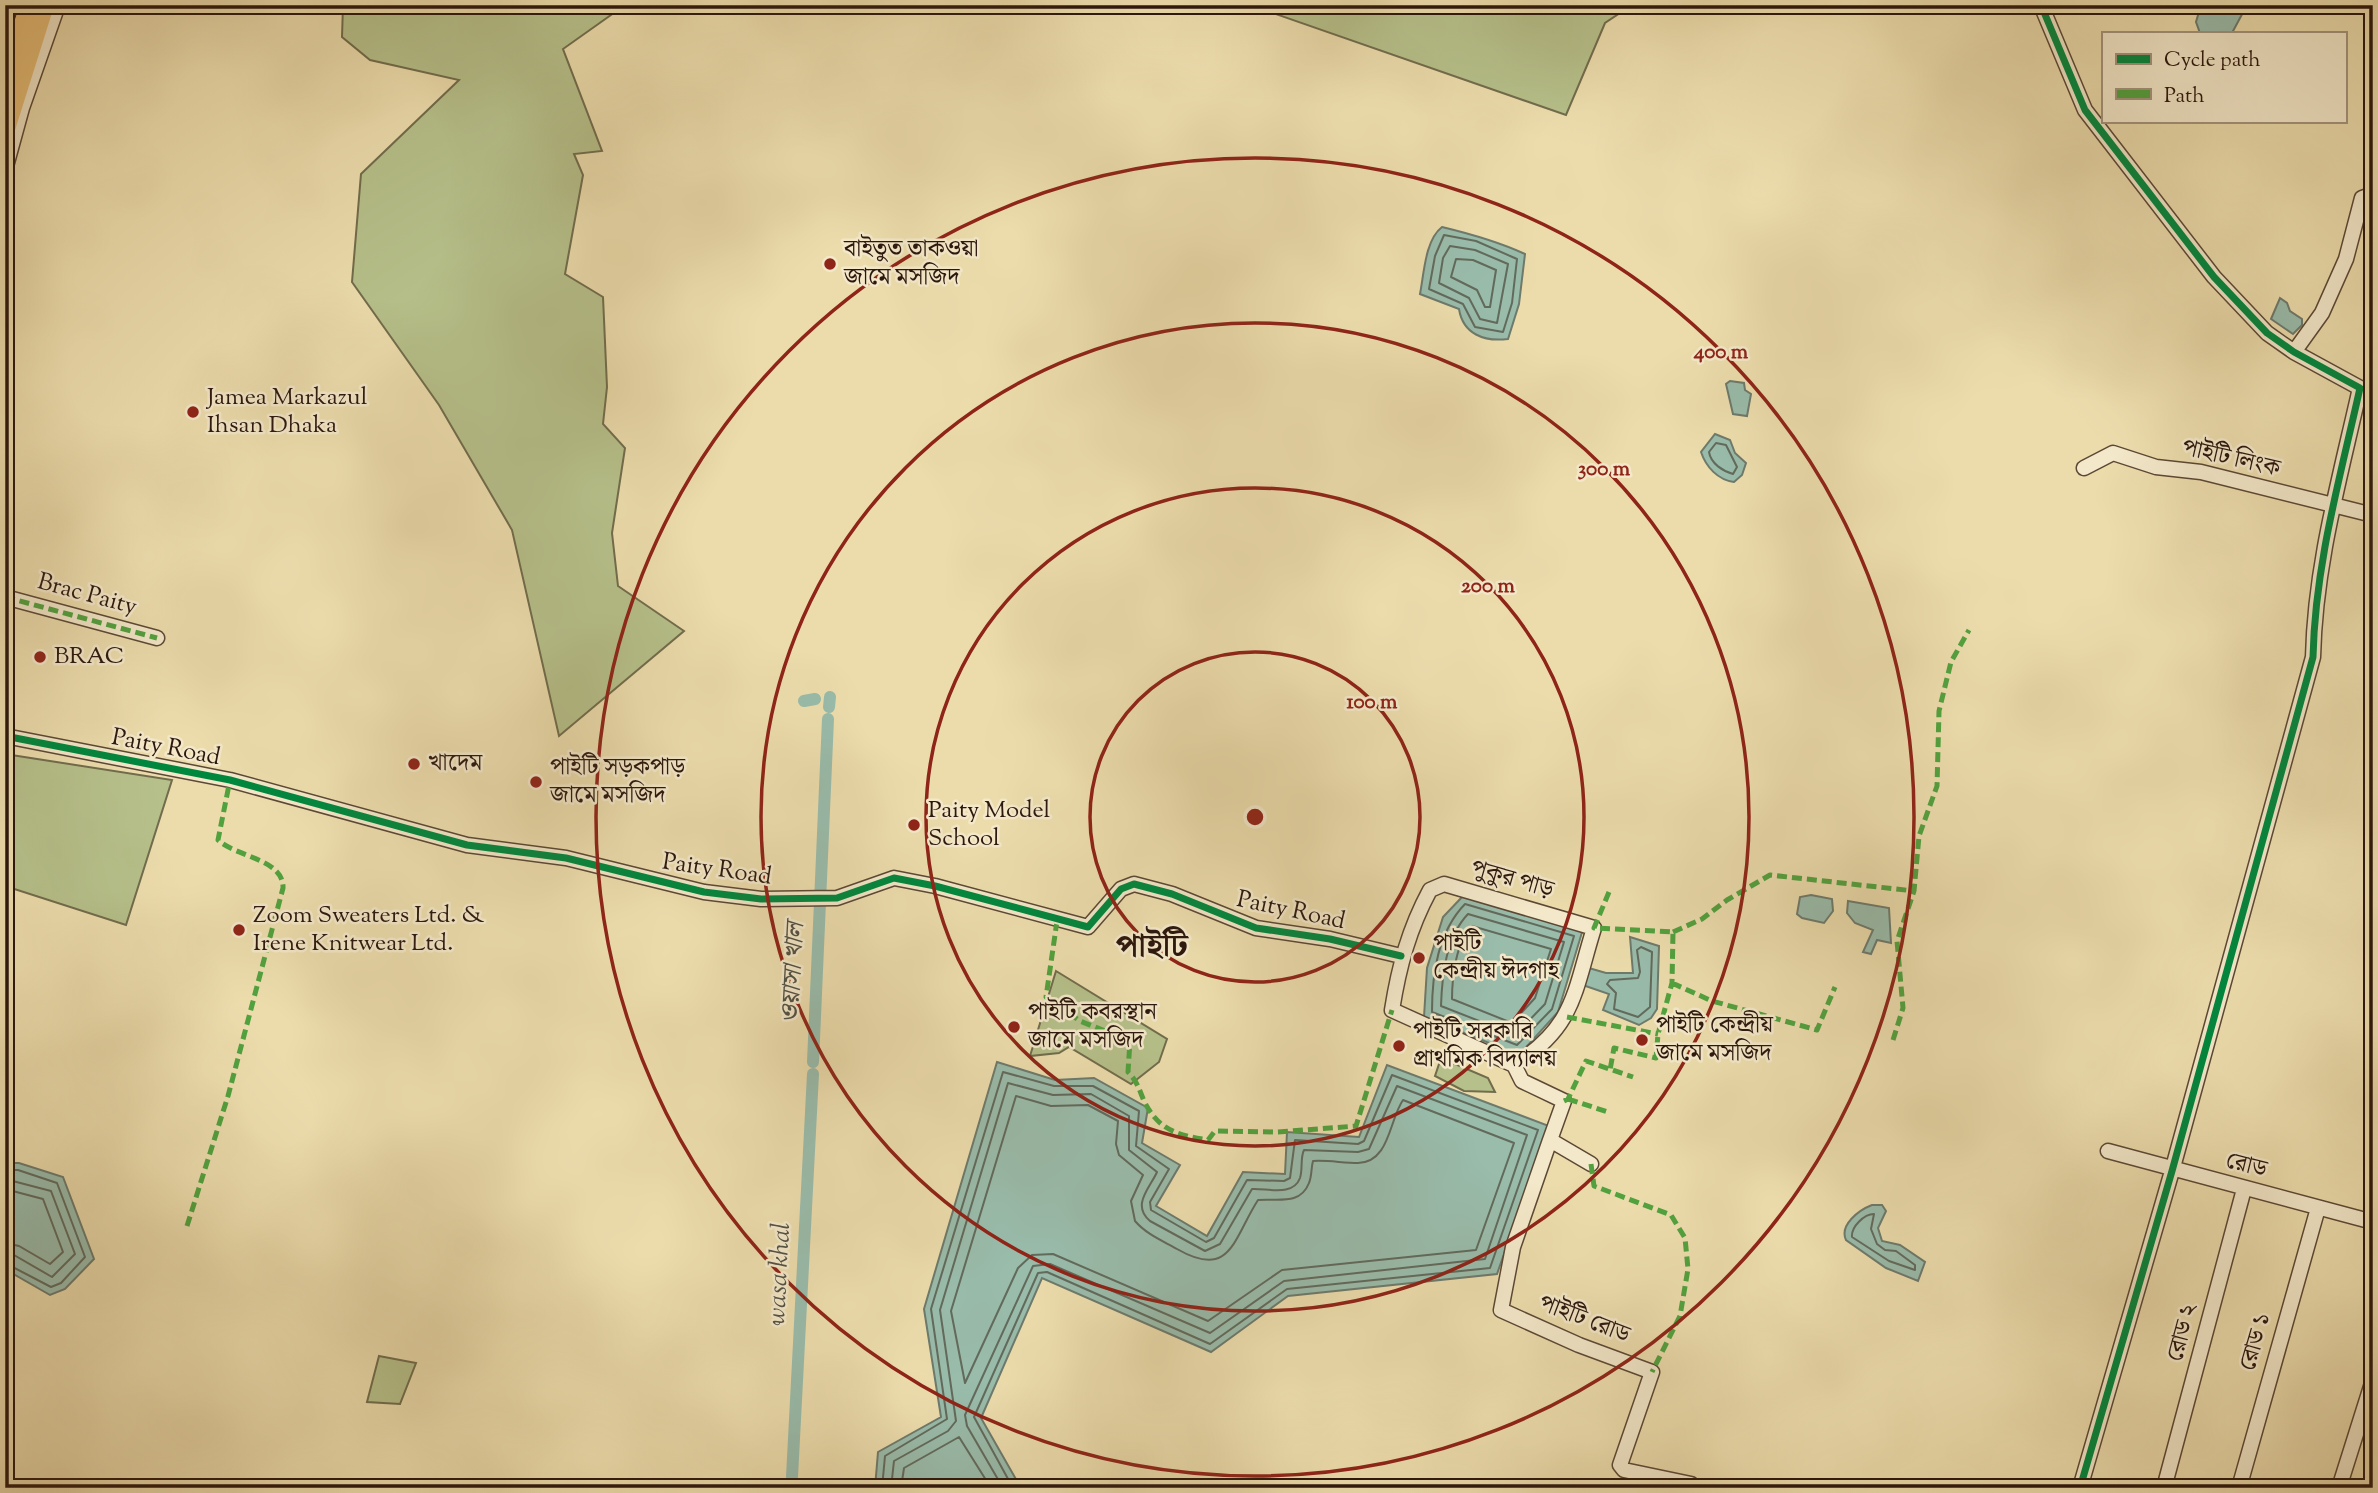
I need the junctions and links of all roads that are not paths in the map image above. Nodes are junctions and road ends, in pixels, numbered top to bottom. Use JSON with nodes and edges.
{"nodes":[{"id":1,"x":29,"y":5,"type":"edge"},
{"id":2,"x":45,"y":5,"type":"edge"},
{"id":3,"x":58,"y":5,"type":"edge"},
{"id":4,"x":2041,"y":5,"type":"edge"},
{"id":5,"x":5,"y":80,"type":"edge"},
{"id":6,"x":5,"y":132,"type":"edge"},
{"id":7,"x":5,"y":170,"type":"edge"},
{"id":8,"x":2373,"y":194,"type":"edge"},
{"id":9,"x":2294,"y":352,"type":"junction"},
{"id":10,"x":2084,"y":468,"type":"dead end"},
{"id":11,"x":2331,"y":506,"type":"junction"},
{"id":12,"x":2373,"y":515,"type":"edge"},
{"id":13,"x":5,"y":597,"type":"edge"},
{"id":14,"x":157,"y":638,"type":"dead end"},
{"id":15,"x":5,"y":736,"type":"edge"},
{"id":16,"x":1401,"y":956,"type":"junction"},
{"id":17,"x":1514,"y":1065,"type":"junction"},
{"id":18,"x":1550,"y":1140,"type":"junction"},
{"id":19,"x":2108,"y":1151,"type":"dead end"},
{"id":20,"x":1591,"y":1164,"type":"dead end"},
{"id":21,"x":2172,"y":1171,"type":"junction"},
{"id":22,"x":2244,"y":1189,"type":"junction"},
{"id":23,"x":2318,"y":1208,"type":"junction"},
{"id":24,"x":2373,"y":1222,"type":"edge"},
{"id":25,"x":2373,"y":1380,"type":"edge"},
{"id":26,"x":1693,"y":1488,"type":"edge"},
{"id":27,"x":2080,"y":1488,"type":"edge"},
{"id":28,"x":2164,"y":1488,"type":"edge"},
{"id":29,"x":2239,"y":1488,"type":"edge"},
{"id":30,"x":2339,"y":1488,"type":"edge"}],
"edges":[{"from":1,"to":5,"type":"main road"},
{"from":2,"to":6,"type":"main road"},
{"from":3,"to":7,"type":"street"},
{"from":4,"to":9,"type":"street"},
{"from":8,"to":9,"type":"street"},
{"from":9,"to":11,"type":"street"},
{"from":10,"to":11,"type":"street","name":"পাইটি লিংক"},
{"from":11,"to":12,"type":"street","name":"পাইটি লিংক"},
{"from":11,"to":21,"type":"street"},
{"from":13,"to":14,"type":"street","name":"Brac Paity"},
{"from":15,"to":16,"type":"street","name":"Paity Road"},
{"from":16,"to":17,"type":"street","name":"পুকুর পাড়"},
{"from":16,"to":17,"type":"street","name":"পুকুর পাড়"},
{"from":17,"to":18,"type":"street"},
{"from":18,"to":20,"type":"street"},
{"from":18,"to":26,"type":"street","name":"পাইটি রোড"},
{"from":19,"to":21,"type":"street","name":"রোড"},
{"from":21,"to":22,"type":"street","name":"রোড"},
{"from":21,"to":27,"type":"street"},
{"from":22,"to":23,"type":"street","name":"রোড"},
{"from":22,"to":28,"type":"street","name":"রোড ২"},
{"from":23,"to":24,"type":"street","name":"রোড"},
{"from":23,"to":29,"type":"street","name":"রোড ১"},
{"from":25,"to":30,"type":"street"}]}
